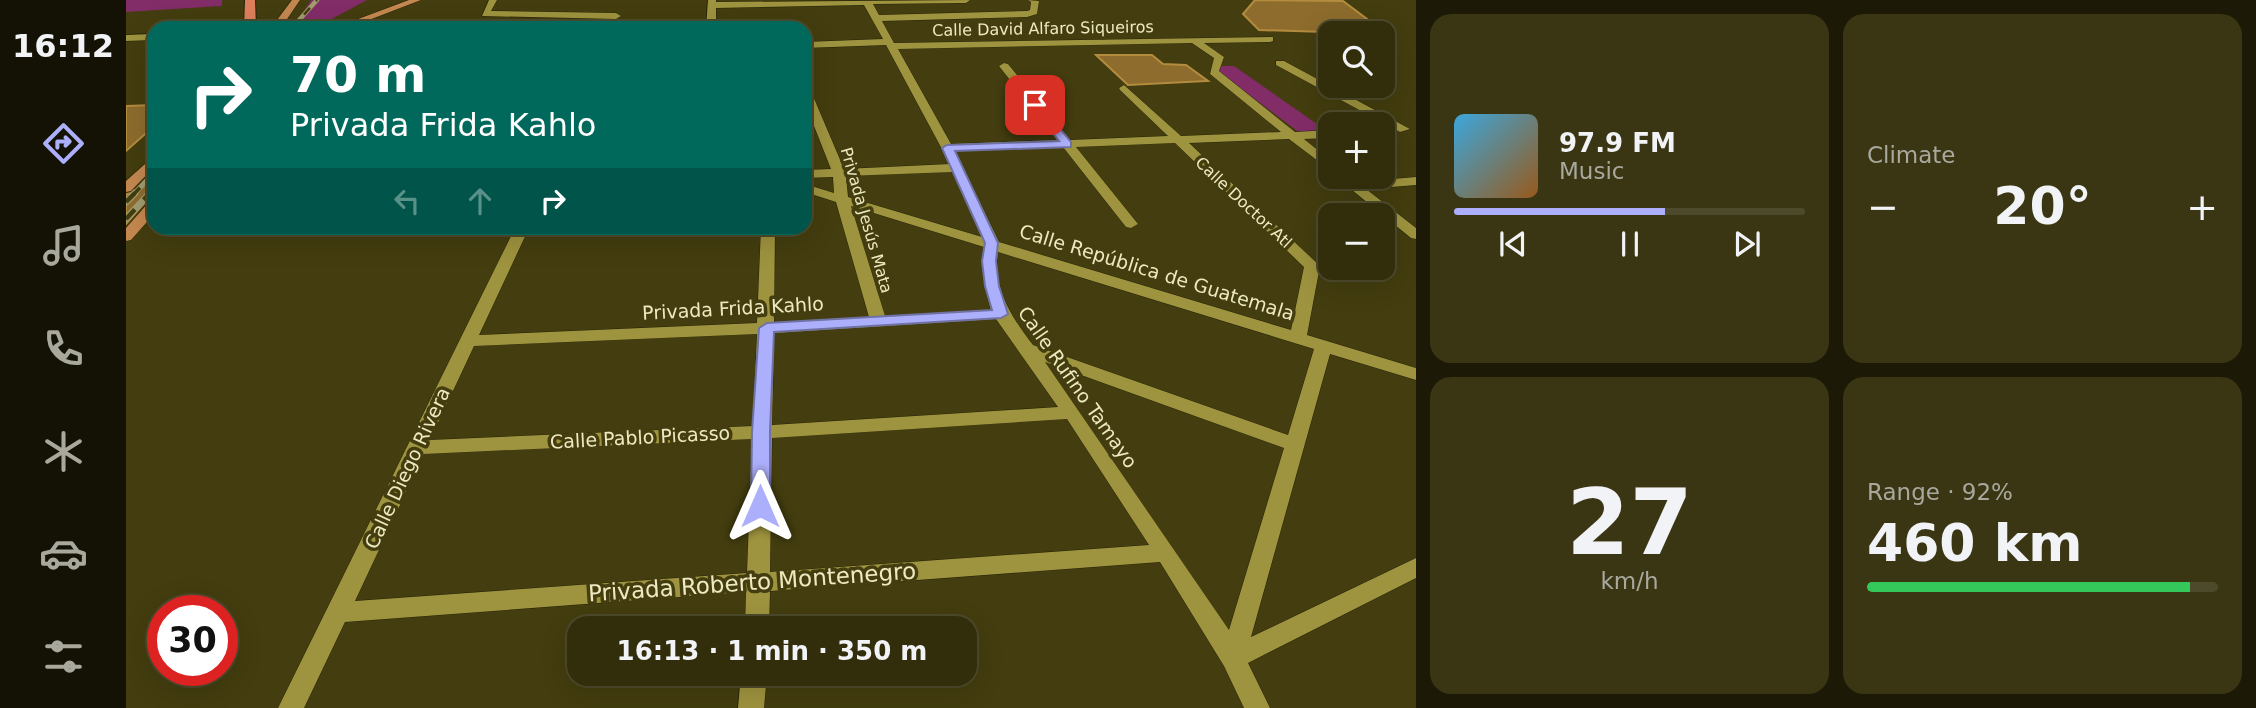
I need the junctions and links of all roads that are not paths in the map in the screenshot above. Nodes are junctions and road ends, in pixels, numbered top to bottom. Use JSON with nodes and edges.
{"nodes":[{"id":1,"x":250,"y":0,"type":"edge"},
{"id":2,"x":296,"y":0,"type":"edge"},
{"id":3,"x":417,"y":0,"type":"edge"},
{"id":4,"x":494,"y":0,"type":"edge"},
{"id":5,"x":965,"y":0,"type":"edge"},
{"id":6,"x":1032,"y":0,"type":"edge"},
{"id":7,"x":867,"y":1,"type":"edge"},
{"id":8,"x":712,"y":3,"type":"edge"},
{"id":9,"x":366,"y":6,"type":"dead end"},
{"id":10,"x":542,"y":16,"type":"junction"},
{"id":11,"x":876,"y":18,"type":"junction"},
{"id":12,"x":250,"y":21,"type":"edge"},
{"id":13,"x":282,"y":21,"type":"edge"},
{"id":14,"x":341,"y":21,"type":"edge"},
{"id":15,"x":358,"y":21,"type":"edge"},
{"id":16,"x":539,"y":21,"type":"edge"},
{"id":17,"x":614,"y":21,"type":"edge"},
{"id":18,"x":711,"y":21,"type":"edge"},
{"id":19,"x":1246,"y":31,"type":"dead end"},
{"id":20,"x":147,"y":35,"type":"edge"},
{"id":21,"x":126,"y":36,"type":"edge"},
{"id":22,"x":1270,"y":39,"type":"dead end"},
{"id":23,"x":1132,"y":42,"type":"junction"},
{"id":24,"x":1196,"y":42,"type":"junction"},
{"id":25,"x":890,"y":44,"type":"junction"},
{"id":26,"x":812,"y":45,"type":"edge"},
{"id":27,"x":1280,"y":63,"type":"dead end"},
{"id":28,"x":1004,"y":66,"type":"dead end"},
{"id":29,"x":1124,"y":88,"type":"dead end"},
{"id":30,"x":812,"y":106,"type":"edge"},
{"id":31,"x":1410,"y":128,"type":"edge"},
{"id":32,"x":1318,"y":135,"type":"edge"},
{"id":33,"x":1294,"y":137,"type":"junction"},
{"id":34,"x":1179,"y":141,"type":"junction"},
{"id":35,"x":1067,"y":144,"type":"junction"},
{"id":36,"x":947,"y":148,"type":"junction"},
{"id":37,"x":1318,"y":156,"type":"edge"},
{"id":38,"x":147,"y":167,"type":"edge"},
{"id":39,"x":958,"y":168,"type":"junction"},
{"id":40,"x":839,"y":173,"type":"junction"},
{"id":41,"x":812,"y":174,"type":"edge"},
{"id":42,"x":1416,"y":181,"type":"edge"},
{"id":43,"x":1395,"y":183,"type":"edge"},
{"id":44,"x":126,"y":188,"type":"edge"},
{"id":45,"x":1359,"y":189,"type":"edge"},
{"id":46,"x":812,"y":190,"type":"edge"},
{"id":47,"x":842,"y":200,"type":"junction"},
{"id":48,"x":147,"y":213,"type":"edge"},
{"id":49,"x":1131,"y":224,"type":"dead end"},
{"id":50,"x":519,"y":235,"type":"edge"},
{"id":51,"x":768,"y":235,"type":"edge"},
{"id":52,"x":1416,"y":235,"type":"edge"},
{"id":53,"x":126,"y":237,"type":"edge"},
{"id":54,"x":992,"y":243,"type":"junction"},
{"id":55,"x":1001,"y":314,"type":"junction"},
{"id":56,"x":879,"y":322,"type":"junction"},
{"id":57,"x":767,"y":328,"type":"junction"},
{"id":58,"x":1298,"y":337,"type":"junction"},
{"id":59,"x":467,"y":341,"type":"junction"},
{"id":60,"x":1324,"y":345,"type":"junction"},
{"id":61,"x":1026,"y":349,"type":"junction"},
{"id":62,"x":1416,"y":374,"type":"edge"},
{"id":63,"x":1072,"y":412,"type":"junction"},
{"id":64,"x":761,"y":432,"type":"junction"},
{"id":65,"x":1295,"y":446,"type":"junction"},
{"id":66,"x":417,"y":447,"type":"junction"},
{"id":67,"x":1166,"y":553,"type":"junction"},
{"id":68,"x":1416,"y":567,"type":"edge"},
{"id":69,"x":760,"y":581,"type":"junction"},
{"id":70,"x":339,"y":611,"type":"junction"},
{"id":71,"x":758,"y":616,"type":"edge"},
{"id":72,"x":1233,"y":658,"type":"junction"},
{"id":73,"x":753,"y":686,"type":"edge"},
{"id":74,"x":291,"y":708,"type":"edge"},
{"id":75,"x":751,"y":708,"type":"edge"},
{"id":76,"x":1257,"y":708,"type":"edge"}],
"edges":[{"from":1,"to":12,"type":"highway"},
{"from":2,"to":13,"type":"main road"},
{"from":3,"to":15,"type":"main road"},
{"from":4,"to":10,"type":"street"},
{"from":5,"to":7,"type":"street"},
{"from":6,"to":11,"type":"street"},
{"from":7,"to":8,"type":"street"},
{"from":7,"to":11,"type":"street","name":"Calle Rufino Tamayo"},
{"from":8,"to":18,"type":"street"},
{"from":9,"to":14,"type":"main road"},
{"from":10,"to":16,"type":"street"},
{"from":10,"to":17,"type":"street"},
{"from":11,"to":25,"type":"street","name":"Calle Rufino Tamayo"},
{"from":19,"to":23,"type":"street"},
{"from":20,"to":21,"type":"street"},
{"from":22,"to":24,"type":"street","name":"Calle David Alfaro Siqueiros"},
{"from":23,"to":24,"type":"street","name":"Calle David Alfaro Siqueiros"},
{"from":23,"to":25,"type":"street","name":"Calle David Alfaro Siqueiros"},
{"from":24,"to":33,"type":"street"},
{"from":25,"to":26,"type":"street","name":"Calle David Alfaro Siqueiros"},
{"from":25,"to":36,"type":"street","name":"Calle Rufino Tamayo"},
{"from":27,"to":31,"type":"street"},
{"from":28,"to":35,"type":"street"},
{"from":29,"to":34,"type":"street","name":"Calle Doctor Atl"},
{"from":30,"to":40,"type":"street","name":"Privada Jesús Mata"},
{"from":32,"to":33,"type":"street"},
{"from":33,"to":34,"type":"street"},
{"from":33,"to":37,"type":"street"},
{"from":34,"to":35,"type":"street"},
{"from":34,"to":58,"type":"street","name":"Calle Doctor Atl"},
{"from":35,"to":36,"type":"street"},
{"from":35,"to":49,"type":"street"},
{"from":36,"to":39,"type":"street","name":"Calle Rufino Tamayo"},
{"from":38,"to":44,"type":"main road"},
{"from":39,"to":40,"type":"street"},
{"from":39,"to":54,"type":"street","name":"Calle Rufino Tamayo"},
{"from":40,"to":41,"type":"street"},
{"from":40,"to":47,"type":"street","name":"Privada Jesús Mata"},
{"from":42,"to":43,"type":"street"},
{"from":45,"to":52,"type":"street"},
{"from":46,"to":47,"type":"street","name":"Calle República de Guatemala"},
{"from":47,"to":54,"type":"street","name":"Calle República de Guatemala"},
{"from":47,"to":56,"type":"street","name":"Privada Jesús Mata"},
{"from":48,"to":53,"type":"main road"},
{"from":50,"to":59,"type":"street","name":"Calle Diego Rivera"},
{"from":51,"to":57,"type":"street"},
{"from":54,"to":55,"type":"street","name":"Calle Rufino Tamayo"},
{"from":54,"to":58,"type":"street","name":"Calle República de Guatemala"},
{"from":55,"to":56,"type":"street","name":"Privada Frida Kahlo"},
{"from":55,"to":61,"type":"street","name":"Calle Rufino Tamayo"},
{"from":56,"to":57,"type":"street","name":"Privada Frida Kahlo"},
{"from":57,"to":59,"type":"street","name":"Privada Frida Kahlo"},
{"from":57,"to":64,"type":"street"},
{"from":58,"to":60,"type":"street","name":"Calle República de Guatemala"},
{"from":59,"to":66,"type":"street","name":"Calle Diego Rivera"},
{"from":60,"to":62,"type":"street","name":"Calle República de Guatemala"},
{"from":60,"to":65,"type":"street"},
{"from":61,"to":63,"type":"street","name":"Calle Rufino Tamayo"},
{"from":61,"to":65,"type":"street"},
{"from":63,"to":64,"type":"street","name":"Calle Pablo Picasso"},
{"from":63,"to":67,"type":"street","name":"Calle Rufino Tamayo"},
{"from":64,"to":66,"type":"street","name":"Calle Pablo Picasso"},
{"from":64,"to":69,"type":"street"},
{"from":65,"to":72,"type":"street"},
{"from":66,"to":70,"type":"street","name":"Calle Diego Rivera"},
{"from":67,"to":69,"type":"street","name":"Privada Roberto Montenegro"},
{"from":67,"to":72,"type":"street","name":"Calle Rufino Tamayo"},
{"from":68,"to":72,"type":"street"},
{"from":69,"to":70,"type":"street","name":"Privada Roberto Montenegro"},
{"from":69,"to":71,"type":"street"},
{"from":70,"to":74,"type":"street","name":"Calle Diego Rivera"},
{"from":72,"to":76,"type":"street","name":"Calle Rufino Tamayo"},
{"from":73,"to":75,"type":"street"}]}
